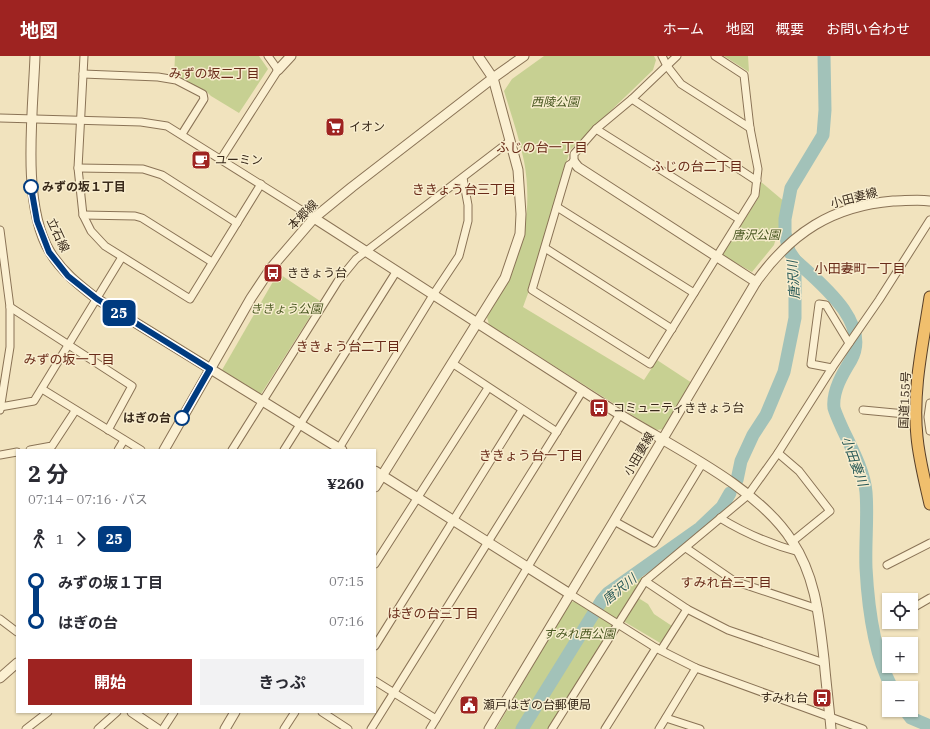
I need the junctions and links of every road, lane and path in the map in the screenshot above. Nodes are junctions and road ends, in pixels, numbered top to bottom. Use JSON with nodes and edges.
{"nodes":[{"id":1,"x":35,"y":56,"type":"edge"},
{"id":2,"x":84,"y":56,"type":"edge"},
{"id":3,"x":268,"y":56,"type":"edge"},
{"id":4,"x":291,"y":56,"type":"edge"},
{"id":5,"x":478,"y":56,"type":"edge"},
{"id":6,"x":524,"y":56,"type":"edge"},
{"id":7,"x":662,"y":56,"type":"edge"},
{"id":8,"x":677,"y":56,"type":"edge"},
{"id":9,"x":715,"y":56,"type":"edge"},
{"id":10,"x":667,"y":66,"type":"junction"},
{"id":11,"x":278,"y":70,"type":"junction"},
{"id":12,"x":83,"y":74,"type":"junction"},
{"id":13,"x":493,"y":78,"type":"junction"},
{"id":14,"x":632,"y":99,"type":"junction"},
{"id":15,"x":0,"y":118,"type":"edge"},
{"id":16,"x":32,"y":118,"type":"junction"},
{"id":17,"x":80,"y":119,"type":"junction"},
{"id":18,"x":750,"y":128,"type":"junction"},
{"id":19,"x":596,"y":129,"type":"junction"},
{"id":20,"x":182,"y":134,"type":"junction"},
{"id":21,"x":510,"y":141,"type":"junction"},
{"id":22,"x":221,"y":159,"type":"junction"},
{"id":23,"x":574,"y":162,"type":"junction"},
{"id":24,"x":78,"y":168,"type":"junction"},
{"id":25,"x":463,"y":178,"type":"junction"},
{"id":26,"x":757,"y":181,"type":"junction"},
{"id":27,"x":261,"y":184,"type":"junction"},
{"id":28,"x":930,"y":201,"type":"edge"},
{"id":29,"x":557,"y":207,"type":"junction"},
{"id":30,"x":83,"y":215,"type":"junction"},
{"id":31,"x":314,"y":218,"type":"junction"},
{"id":32,"x":739,"y":219,"type":"junction"},
{"id":33,"x":930,"y":220,"type":"edge"},
{"id":34,"x":237,"y":223,"type":"junction"},
{"id":35,"x":0,"y":230,"type":"edge"},
{"id":36,"x":545,"y":248,"type":"junction"},
{"id":37,"x":366,"y":252,"type":"junction"},
{"id":38,"x":122,"y":257,"type":"junction"},
{"id":39,"x":716,"y":257,"type":"junction"},
{"id":40,"x":212,"y":262,"type":"junction"},
{"id":41,"x":396,"y":272,"type":"junction"},
{"id":42,"x":756,"y":282,"type":"junction"},
{"id":43,"x":694,"y":293,"type":"junction"},
{"id":44,"x":433,"y":295,"type":"junction"},
{"id":45,"x":930,"y":297,"type":"edge"},
{"id":46,"x":97,"y":299,"type":"junction"},
{"id":47,"x":10,"y":308,"type":"junction"},
{"id":48,"x":476,"y":324,"type":"junction"},
{"id":49,"x":672,"y":328,"type":"junction"},
{"id":50,"x":850,"y":342,"type":"junction"},
{"id":51,"x":69,"y":345,"type":"junction"},
{"id":52,"x":452,"y":363,"type":"junction"},
{"id":53,"x":832,"y":368,"type":"junction"},
{"id":54,"x":210,"y":369,"type":"junction"},
{"id":55,"x":488,"y":388,"type":"junction"},
{"id":56,"x":42,"y":389,"type":"junction"},
{"id":57,"x":583,"y":390,"type":"junction"},
{"id":58,"x":262,"y":401,"type":"junction"},
{"id":59,"x":930,"y":403,"type":"edge"},
{"id":60,"x":0,"y":408,"type":"edge"},
{"id":61,"x":522,"y":410,"type":"junction"},
{"id":62,"x":863,"y":410,"type":"dead end"},
{"id":63,"x":75,"y":411,"type":"junction"},
{"id":64,"x":620,"y":414,"type":"junction"},
{"id":65,"x":916,"y":415,"type":"junction"},
{"id":66,"x":929,"y":418,"type":"edge"},
{"id":67,"x":300,"y":425,"type":"junction"},
{"id":68,"x":108,"y":430,"type":"junction"},
{"id":69,"x":930,"y":431,"type":"edge"},
{"id":70,"x":556,"y":432,"type":"junction"},
{"id":71,"x":124,"y":440,"type":"junction"},
{"id":72,"x":661,"y":440,"type":"junction"},
{"id":73,"x":36,"y":449,"type":"edge"},
{"id":74,"x":119,"y":449,"type":"edge"},
{"id":75,"x":139,"y":449,"type":"edge"},
{"id":76,"x":165,"y":449,"type":"edge"},
{"id":77,"x":233,"y":449,"type":"edge"},
{"id":78,"x":285,"y":449,"type":"edge"},
{"id":79,"x":340,"y":449,"type":"edge"},
{"id":80,"x":16,"y":452,"type":"edge"},
{"id":81,"x":778,"y":453,"type":"junction"},
{"id":82,"x":0,"y":455,"type":"edge"},
{"id":83,"x":702,"y":464,"type":"junction"},
{"id":84,"x":379,"y":473,"type":"edge"},
{"id":85,"x":376,"y":484,"type":"edge"},
{"id":86,"x":748,"y":495,"type":"junction"},
{"id":87,"x":418,"y":497,"type":"junction"},
{"id":88,"x":930,"y":504,"type":"edge"},
{"id":89,"x":720,"y":518,"type":"junction"},
{"id":90,"x":453,"y":520,"type":"junction"},
{"id":91,"x":614,"y":522,"type":"junction"},
{"id":92,"x":793,"y":541,"type":"junction"},
{"id":93,"x":488,"y":542,"type":"junction"},
{"id":94,"x":930,"y":543,"type":"edge"},
{"id":95,"x":686,"y":548,"type":"junction"},
{"id":96,"x":799,"y":552,"type":"junction"},
{"id":97,"x":376,"y":562,"type":"edge"},
{"id":98,"x":887,"y":565,"type":"dead end"},
{"id":99,"x":527,"y":566,"type":"junction"},
{"id":100,"x":645,"y":581,"type":"junction"},
{"id":101,"x":570,"y":594,"type":"junction"},
{"id":102,"x":930,"y":598,"type":"edge"},
{"id":103,"x":918,"y":605,"type":"edge"},
{"id":104,"x":688,"y":609,"type":"junction"},
{"id":105,"x":818,"y":609,"type":"junction"},
{"id":106,"x":0,"y":619,"type":"edge"},
{"id":107,"x":617,"y":623,"type":"junction"},
{"id":108,"x":16,"y":631,"type":"edge"},
{"id":109,"x":376,"y":644,"type":"edge"},
{"id":110,"x":659,"y":649,"type":"junction"},
{"id":111,"x":824,"y":663,"type":"junction"},
{"id":112,"x":16,"y":664,"type":"edge"},
{"id":113,"x":696,"y":668,"type":"junction"},
{"id":114,"x":0,"y":678,"type":"edge"},
{"id":115,"x":376,"y":682,"type":"edge"},
{"id":116,"x":395,"y":693,"type":"junction"},
{"id":117,"x":47,"y":713,"type":"edge"},
{"id":118,"x":116,"y":713,"type":"edge"},
{"id":119,"x":133,"y":713,"type":"edge"},
{"id":120,"x":173,"y":713,"type":"edge"},
{"id":121,"x":234,"y":713,"type":"edge"},
{"id":122,"x":324,"y":713,"type":"edge"},
{"id":123,"x":293,"y":714,"type":"edge"},
{"id":124,"x":666,"y":718,"type":"junction"},
{"id":125,"x":830,"y":718,"type":"junction"},
{"id":126,"x":436,"y":719,"type":"junction"},
{"id":127,"x":26,"y":729,"type":"edge"},
{"id":128,"x":98,"y":729,"type":"edge"},
{"id":129,"x":157,"y":729,"type":"edge"},
{"id":130,"x":163,"y":729,"type":"edge"},
{"id":131,"x":224,"y":729,"type":"edge"},
{"id":132,"x":284,"y":729,"type":"edge"},
{"id":133,"x":348,"y":729,"type":"edge"},
{"id":134,"x":371,"y":729,"type":"edge"},
{"id":135,"x":430,"y":729,"type":"edge"},
{"id":136,"x":489,"y":729,"type":"edge"},
{"id":137,"x":552,"y":729,"type":"edge"},
{"id":138,"x":605,"y":729,"type":"edge"},
{"id":139,"x":659,"y":729,"type":"edge"},
{"id":140,"x":700,"y":729,"type":"edge"},
{"id":141,"x":831,"y":729,"type":"edge"},
{"id":142,"x":863,"y":729,"type":"edge"}],
"edges":[{"from":1,"to":16,"type":"street","name":"立石線"},
{"from":2,"to":12,"type":"street"},
{"from":3,"to":11,"type":"street"},
{"from":4,"to":11,"type":"street"},
{"from":5,"to":13,"type":"street"},
{"from":6,"to":13,"type":"street","name":"本郷線"},
{"from":7,"to":10,"type":"street"},
{"from":8,"to":10,"type":"street"},
{"from":9,"to":18,"type":"street"},
{"from":10,"to":14,"type":"street"},
{"from":10,"to":18,"type":"street"},
{"from":11,"to":22,"type":"street"},
{"from":12,"to":17,"type":"street"},
{"from":12,"to":20,"type":"street"},
{"from":13,"to":21,"type":"street"},
{"from":13,"to":31,"type":"street","name":"本郷線"},
{"from":14,"to":19,"type":"street"},
{"from":14,"to":26,"type":"street"},
{"from":15,"to":16,"type":"street"},
{"from":16,"to":17,"type":"street"},
{"from":16,"to":46,"type":"street","name":"立石線"},
{"from":17,"to":20,"type":"street"},
{"from":17,"to":24,"type":"street"},
{"from":18,"to":26,"type":"street"},
{"from":19,"to":23,"type":"street"},
{"from":19,"to":32,"type":"street"},
{"from":20,"to":22,"type":"street"},
{"from":21,"to":25,"type":"street"},
{"from":21,"to":48,"type":"street"},
{"from":22,"to":27,"type":"street"},
{"from":23,"to":29,"type":"street"},
{"from":23,"to":39,"type":"street"},
{"from":24,"to":30,"type":"street"},
{"from":24,"to":34,"type":"street"},
{"from":25,"to":37,"type":"street"},
{"from":25,"to":44,"type":"street"},
{"from":26,"to":32,"type":"street"},
{"from":27,"to":31,"type":"street"},
{"from":27,"to":34,"type":"street"},
{"from":28,"to":42,"type":"street","name":"小田妻線"},
{"from":29,"to":36,"type":"street"},
{"from":29,"to":43,"type":"street"},
{"from":30,"to":38,"type":"street"},
{"from":30,"to":40,"type":"street"},
{"from":31,"to":37,"type":"street"},
{"from":31,"to":54,"type":"street","name":"本郷線"},
{"from":32,"to":39,"type":"street"},
{"from":33,"to":50,"type":"street"},
{"from":34,"to":40,"type":"street"},
{"from":35,"to":47,"type":"street"},
{"from":36,"to":49,"type":"street"},
{"from":36,"to":49,"type":"street"},
{"from":37,"to":41,"type":"street"},
{"from":37,"to":58,"type":"street"},
{"from":38,"to":40,"type":"street"},
{"from":38,"to":46,"type":"street"},
{"from":39,"to":42,"type":"street"},
{"from":39,"to":43,"type":"street"},
{"from":41,"to":44,"type":"street"},
{"from":41,"to":67,"type":"street"},
{"from":42,"to":72,"type":"street","name":"小田妻線"},
{"from":43,"to":49,"type":"street"},
{"from":44,"to":48,"type":"street"},
{"from":44,"to":79,"type":"street"},
{"from":45,"to":65,"type":"highway","name":"国道155号"},
{"from":46,"to":51,"type":"street"},
{"from":46,"to":54,"type":"street","name":"立石線"},
{"from":47,"to":51,"type":"street"},
{"from":47,"to":60,"type":"street"},
{"from":48,"to":52,"type":"street"},
{"from":48,"to":57,"type":"street"},
{"from":50,"to":53,"type":"street"},
{"from":50,"to":53,"type":"street"},
{"from":51,"to":56,"type":"street"},
{"from":51,"to":68,"type":"street"},
{"from":52,"to":55,"type":"street"},
{"from":52,"to":84,"type":"street"},
{"from":53,"to":81,"type":"street"},
{"from":54,"to":58,"type":"street","name":"立石線"},
{"from":54,"to":76,"type":"street","name":"本郷線"},
{"from":55,"to":61,"type":"street"},
{"from":55,"to":87,"type":"street"},
{"from":56,"to":60,"type":"street"},
{"from":56,"to":63,"type":"street"},
{"from":57,"to":64,"type":"street"},
{"from":57,"to":70,"type":"street"},
{"from":58,"to":67,"type":"street","name":"立石線"},
{"from":58,"to":77,"type":"street"},
{"from":59,"to":66,"type":"street"},
{"from":61,"to":70,"type":"street"},
{"from":61,"to":90,"type":"street"},
{"from":62,"to":65,"type":"street"},
{"from":63,"to":68,"type":"street"},
{"from":63,"to":73,"type":"street"},
{"from":64,"to":72,"type":"street"},
{"from":64,"to":99,"type":"street"},
{"from":65,"to":88,"type":"highway","name":"国道155号"},
{"from":66,"to":69,"type":"street"},
{"from":67,"to":78,"type":"street"},
{"from":67,"to":79,"type":"street","name":"立石線"},
{"from":68,"to":71,"type":"street"},
{"from":70,"to":93,"type":"street"},
{"from":71,"to":74,"type":"street"},
{"from":71,"to":75,"type":"street"},
{"from":72,"to":83,"type":"street"},
{"from":72,"to":91,"type":"street","name":"小田妻線"},
{"from":80,"to":82,"type":"street"},
{"from":81,"to":86,"type":"street"},
{"from":81,"to":92,"type":"street"},
{"from":83,"to":86,"type":"street"},
{"from":83,"to":91,"type":"street"},
{"from":84,"to":85,"type":"street"},
{"from":84,"to":87,"type":"street"},
{"from":86,"to":89,"type":"street"},
{"from":86,"to":92,"type":"street"},
{"from":87,"to":90,"type":"street"},
{"from":87,"to":97,"type":"street"},
{"from":89,"to":95,"type":"street"},
{"from":89,"to":96,"type":"street"},
{"from":90,"to":93,"type":"street"},
{"from":90,"to":109,"type":"street"},
{"from":91,"to":101,"type":"street","name":"小田妻線"},
{"from":92,"to":96,"type":"street"},
{"from":93,"to":99,"type":"street"},
{"from":93,"to":116,"type":"street"},
{"from":94,"to":98,"type":"street"},
{"from":95,"to":100,"type":"street"},
{"from":95,"to":105,"type":"street"},
{"from":96,"to":105,"type":"street"},
{"from":99,"to":101,"type":"street"},
{"from":99,"to":126,"type":"street"},
{"from":100,"to":104,"type":"street"},
{"from":100,"to":107,"type":"street"},
{"from":101,"to":107,"type":"street"},
{"from":101,"to":136,"type":"street","name":"小田妻線"},
{"from":102,"to":103,"type":"street"},
{"from":104,"to":110,"type":"street"},
{"from":104,"to":111,"type":"street"},
{"from":105,"to":111,"type":"street"},
{"from":106,"to":108,"type":"street"},
{"from":107,"to":110,"type":"street"},
{"from":107,"to":137,"type":"street"},
{"from":110,"to":113,"type":"street"},
{"from":110,"to":138,"type":"street"},
{"from":111,"to":125,"type":"street"},
{"from":112,"to":114,"type":"street"},
{"from":113,"to":124,"type":"street"},
{"from":113,"to":125,"type":"street"},
{"from":115,"to":116,"type":"street"},
{"from":116,"to":126,"type":"street"},
{"from":116,"to":134,"type":"street"},
{"from":117,"to":127,"type":"street"},
{"from":118,"to":128,"type":"street"},
{"from":119,"to":129,"type":"street"},
{"from":120,"to":130,"type":"street"},
{"from":121,"to":131,"type":"street"},
{"from":122,"to":133,"type":"street"},
{"from":123,"to":132,"type":"street"},
{"from":124,"to":139,"type":"street"},
{"from":124,"to":140,"type":"street"},
{"from":125,"to":141,"type":"street"},
{"from":125,"to":142,"type":"street"},
{"from":126,"to":135,"type":"street"}]}
